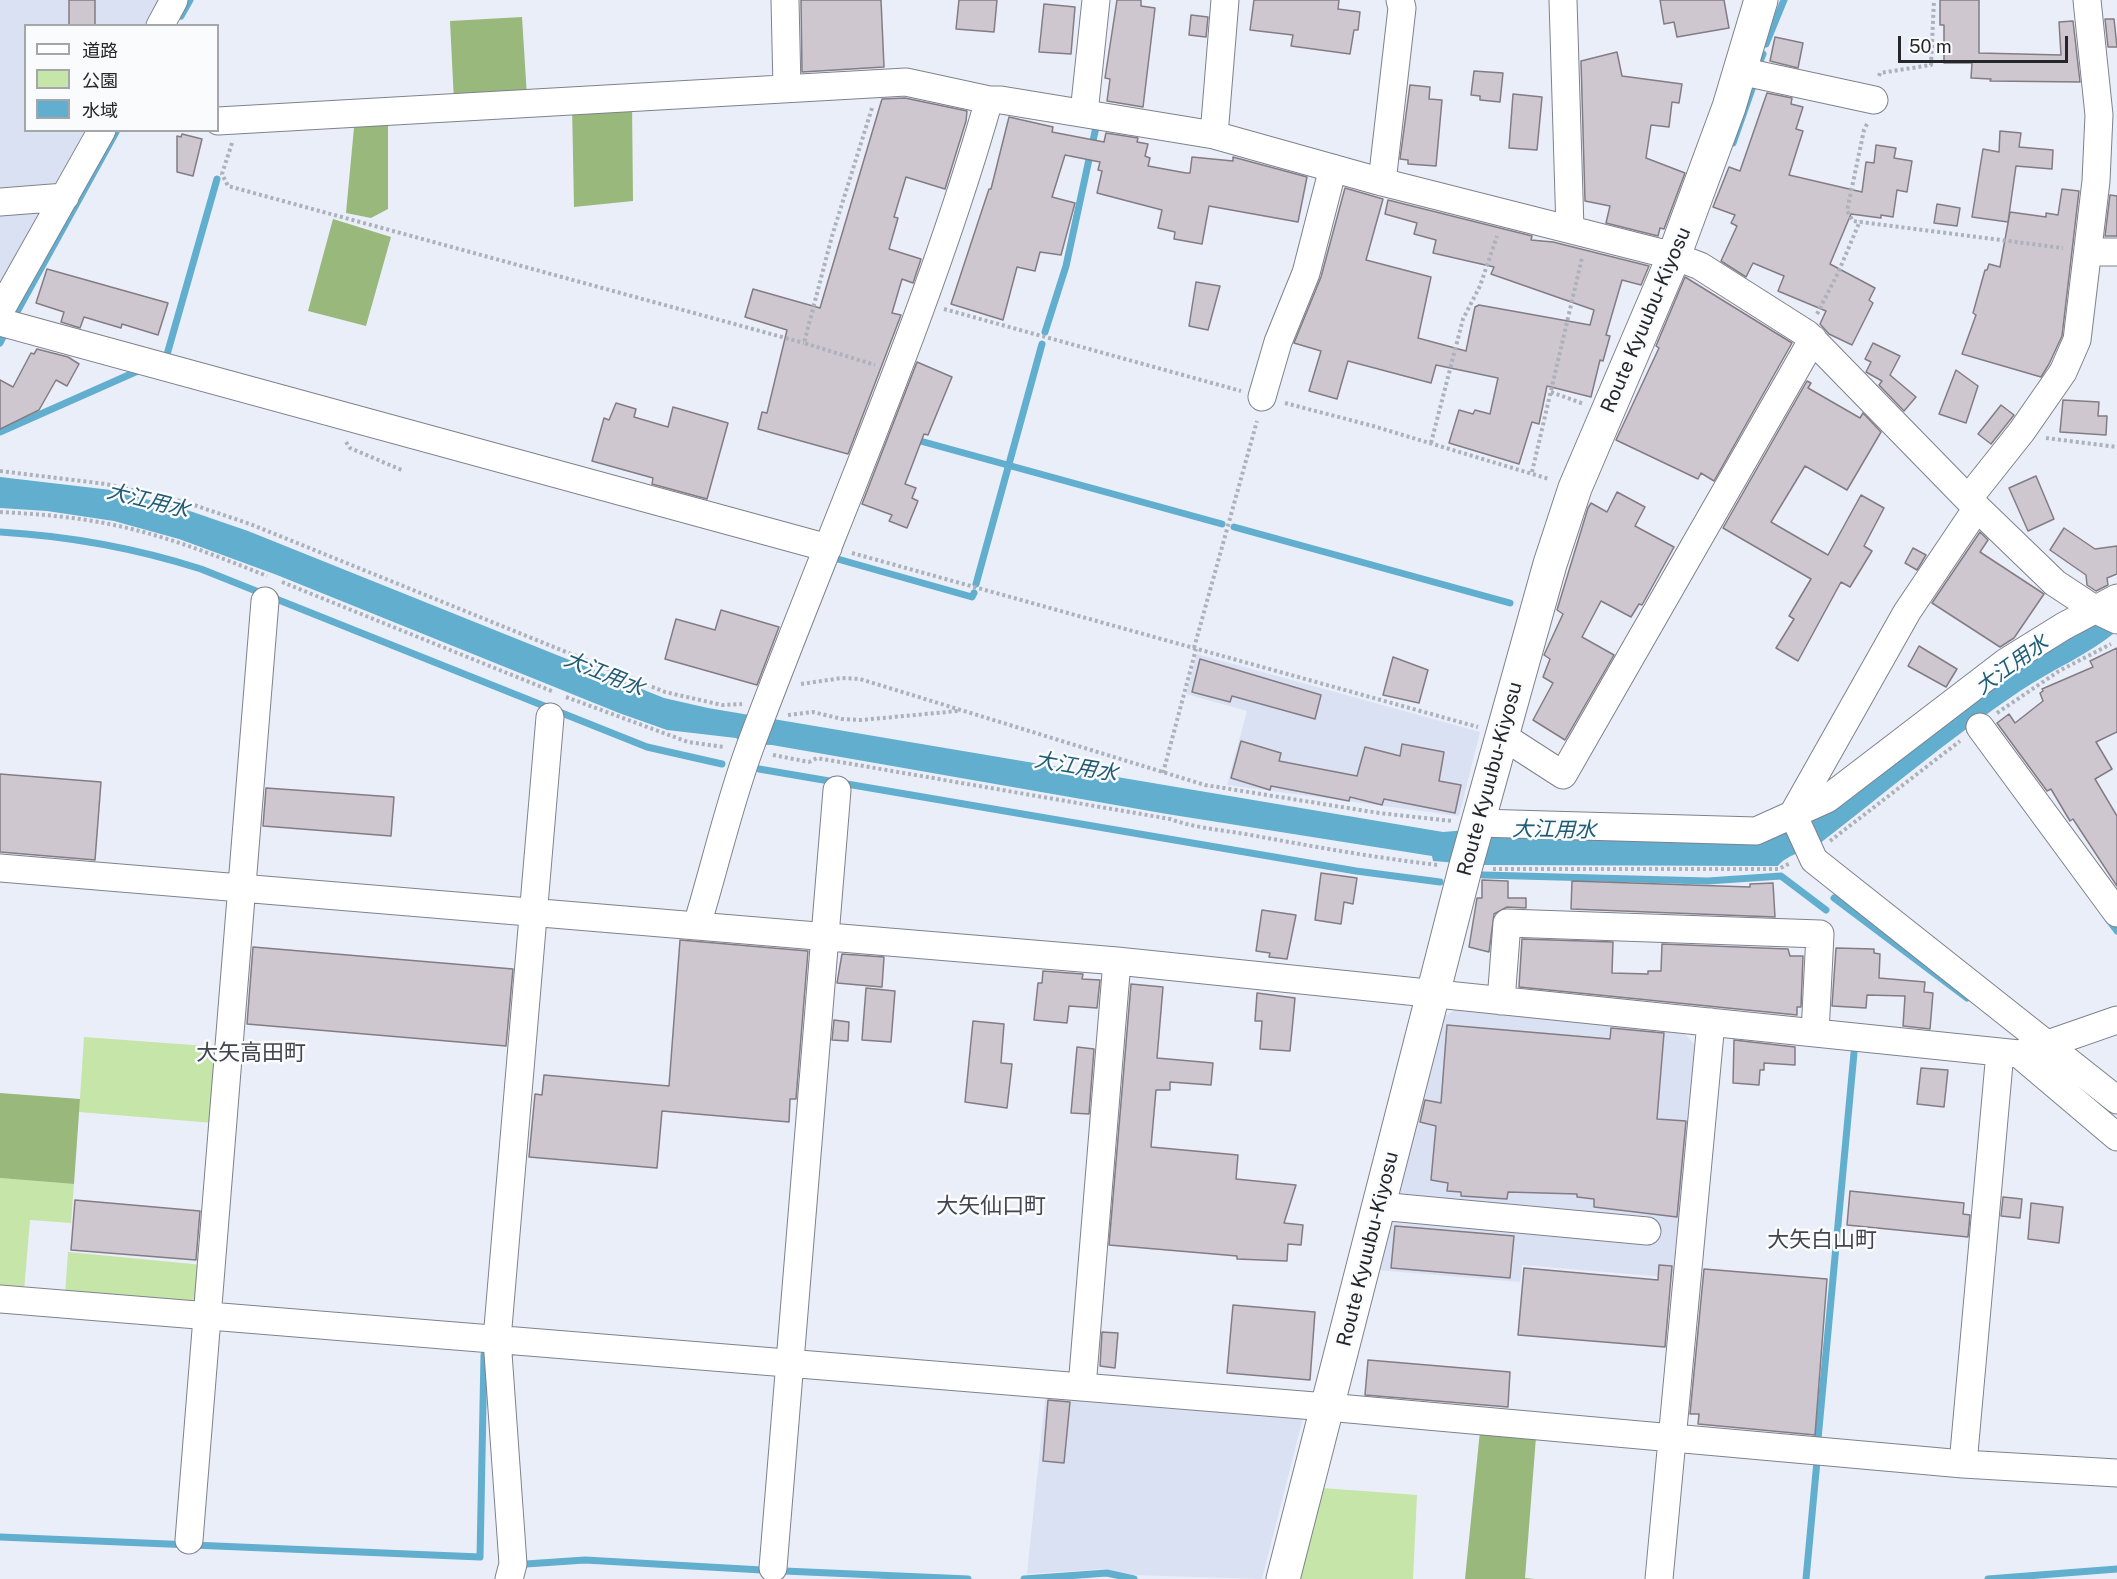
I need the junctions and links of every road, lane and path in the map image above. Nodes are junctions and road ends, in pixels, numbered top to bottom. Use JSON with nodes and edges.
{"nodes":[{"id":1,"x":174,"y":0,"type":"edge"},
{"id":2,"x":785,"y":0,"type":"edge"},
{"id":3,"x":1096,"y":0,"type":"edge"},
{"id":4,"x":1225,"y":0,"type":"edge"},
{"id":5,"x":1400,"y":0,"type":"edge"},
{"id":6,"x":1563,"y":0,"type":"edge"},
{"id":7,"x":1761,"y":0,"type":"edge"},
{"id":8,"x":1934,"y":0,"type":"edge"},
{"id":9,"x":2087,"y":0,"type":"edge"},
{"id":10,"x":161,"y":24,"type":"edge"},
{"id":11,"x":1740,"y":71,"type":"junction"},
{"id":12,"x":880,"y":82,"type":"junction"},
{"id":13,"x":787,"y":88,"type":"junction"},
{"id":14,"x":989,"y":100,"type":"junction"},
{"id":15,"x":1874,"y":100,"type":"junction"},
{"id":16,"x":1084,"y":113,"type":"junction"},
{"id":17,"x":2108,"y":115,"type":"edge"},
{"id":18,"x":228,"y":120,"type":"edge"},
{"id":19,"x":101,"y":132,"type":"edge"},
{"id":20,"x":1214,"y":135,"type":"junction"},
{"id":21,"x":1333,"y":168,"type":"junction"},
{"id":22,"x":1382,"y":182,"type":"junction"},
{"id":23,"x":65,"y":197,"type":"junction"},
{"id":24,"x":0,"y":202,"type":"edge"},
{"id":25,"x":1505,"y":213,"type":"junction"},
{"id":26,"x":1860,"y":221,"type":"junction"},
{"id":27,"x":1579,"y":232,"type":"junction"},
{"id":28,"x":2088,"y":252,"type":"junction"},
{"id":29,"x":2117,"y":252,"type":"edge"},
{"id":30,"x":1674,"y":256,"type":"junction"},
{"id":31,"x":0,"y":311,"type":"edge"},
{"id":32,"x":0,"y":322,"type":"edge"},
{"id":33,"x":1810,"y":336,"type":"junction"},
{"id":34,"x":804,"y":343,"type":"junction"},
{"id":35,"x":896,"y":371,"type":"junction"},
{"id":36,"x":1259,"y":408,"type":"joint"},
{"id":37,"x":2022,"y":431,"type":"junction"},
{"id":38,"x":1431,"y":442,"type":"dead end"},
{"id":39,"x":2117,"y":447,"type":"edge"},
{"id":40,"x":0,"y":471,"type":"edge"},
{"id":41,"x":1532,"y":472,"type":"dead end"},
{"id":42,"x":1972,"y":504,"type":"junction"},
{"id":43,"x":0,"y":512,"type":"edge"},
{"id":44,"x":828,"y":547,"type":"junction"},
{"id":45,"x":271,"y":586,"type":"junction"},
{"id":46,"x":2109,"y":611,"type":"edge"},
{"id":47,"x":1195,"y":649,"type":"junction"},
{"id":48,"x":765,"y":708,"type":"junction"},
{"id":49,"x":962,"y":711,"type":"junction"},
{"id":50,"x":550,"y":717,"type":"dead end"},
{"id":51,"x":1980,"y":727,"type":"dead end"},
{"id":52,"x":1501,"y":734,"type":"junction"},
{"id":53,"x":749,"y":750,"type":"junction"},
{"id":54,"x":1163,"y":773,"type":"junction"},
{"id":55,"x":837,"y":790,"type":"dead end"},
{"id":56,"x":1793,"y":816,"type":"junction"},
{"id":57,"x":1477,"y":825,"type":"junction"},
{"id":58,"x":1811,"y":854,"type":"junction"},
{"id":59,"x":0,"y":868,"type":"edge"},
{"id":60,"x":1466,"y":869,"type":"junction"},
{"id":61,"x":242,"y":888,"type":"junction"},
{"id":62,"x":533,"y":912,"type":"junction"},
{"id":63,"x":2117,"y":913,"type":"edge"},
{"id":64,"x":697,"y":925,"type":"junction"},
{"id":65,"x":825,"y":936,"type":"junction"},
{"id":66,"x":1118,"y":961,"type":"junction"},
{"id":67,"x":1433,"y":994,"type":"junction"},
{"id":68,"x":1501,"y":1001,"type":"junction"},
{"id":69,"x":2117,"y":1020,"type":"edge"},
{"id":70,"x":1711,"y":1022,"type":"junction"},
{"id":71,"x":1815,"y":1033,"type":"junction"},
{"id":72,"x":2048,"y":1044,"type":"junction"},
{"id":73,"x":2010,"y":1053,"type":"junction"},
{"id":74,"x":2117,"y":1100,"type":"edge"},
{"id":75,"x":2117,"y":1137,"type":"edge"},
{"id":76,"x":1379,"y":1206,"type":"junction"},
{"id":77,"x":1647,"y":1231,"type":"dead end"},
{"id":78,"x":0,"y":1299,"type":"edge"},
{"id":79,"x":207,"y":1316,"type":"junction"},
{"id":80,"x":497,"y":1339,"type":"junction"},
{"id":81,"x":790,"y":1363,"type":"junction"},
{"id":82,"x":1082,"y":1387,"type":"junction"},
{"id":83,"x":1327,"y":1407,"type":"junction"},
{"id":84,"x":1672,"y":1438,"type":"junction"},
{"id":85,"x":1963,"y":1464,"type":"junction"},
{"id":86,"x":2117,"y":1473,"type":"edge"},
{"id":87,"x":189,"y":1540,"type":"dead end"},
{"id":88,"x":773,"y":1568,"type":"dead end"},
{"id":89,"x":509,"y":1579,"type":"edge"},
{"id":90,"x":1284,"y":1579,"type":"edge"},
{"id":91,"x":1659,"y":1579,"type":"edge"}],
"edges":[{"from":1,"to":10,"type":"street"},
{"from":2,"to":13,"type":"street"},
{"from":3,"to":16,"type":"street"},
{"from":4,"to":20,"type":"street"},
{"from":5,"to":22,"type":"street"},
{"from":6,"to":27,"type":"street"},
{"from":7,"to":11,"type":"main road","name":"Route Kyuubu-Kiyosu"},
{"from":8,"to":15,"type":"path"},
{"from":9,"to":17,"type":"street"},
{"from":11,"to":15,"type":"street"},
{"from":11,"to":30,"type":"main road","name":"Route Kyuubu-Kiyosu"},
{"from":12,"to":13,"type":"street"},
{"from":12,"to":14,"type":"street"},
{"from":12,"to":34,"type":"path"},
{"from":13,"to":18,"type":"street"},
{"from":14,"to":16,"type":"street"},
{"from":14,"to":35,"type":"street"},
{"from":15,"to":26,"type":"path"},
{"from":16,"to":20,"type":"street"},
{"from":17,"to":28,"type":"street"},
{"from":18,"to":34,"type":"path"},
{"from":19,"to":23,"type":"street"},
{"from":20,"to":21,"type":"street"},
{"from":21,"to":22,"type":"street"},
{"from":21,"to":36,"type":"street"},
{"from":22,"to":25,"type":"street"},
{"from":23,"to":24,"type":"street"},
{"from":23,"to":31,"type":"street"},
{"from":25,"to":27,"type":"street"},
{"from":25,"to":38,"type":"path"},
{"from":26,"to":28,"type":"path"},
{"from":26,"to":33,"type":"path"},
{"from":27,"to":30,"type":"street"},
{"from":27,"to":41,"type":"path"},
{"from":28,"to":29,"type":"street"},
{"from":28,"to":37,"type":"street"},
{"from":30,"to":33,"type":"street"},
{"from":30,"to":52,"type":"main road","name":"Route Kyuubu-Kiyosu"},
{"from":32,"to":44,"type":"street"},
{"from":33,"to":42,"type":"street"},
{"from":33,"to":52,"type":"street"},
{"from":34,"to":35,"type":"path"},
{"from":35,"to":44,"type":"street"},
{"from":36,"to":47,"type":"path"},
{"from":37,"to":39,"type":"path"},
{"from":37,"to":42,"type":"street"},
{"from":40,"to":48,"type":"path"},
{"from":42,"to":46,"type":"street"},
{"from":42,"to":56,"type":"street"},
{"from":43,"to":45,"type":"path"},
{"from":44,"to":47,"type":"path"},
{"from":44,"to":48,"type":"street"},
{"from":45,"to":53,"type":"path"},
{"from":45,"to":61,"type":"street"},
{"from":46,"to":56,"type":"street"},
{"from":47,"to":52,"type":"path"},
{"from":47,"to":54,"type":"path"},
{"from":48,"to":49,"type":"path"},
{"from":48,"to":49,"type":"path"},
{"from":48,"to":53,"type":"street"},
{"from":49,"to":54,"type":"path"},
{"from":50,"to":62,"type":"street"},
{"from":51,"to":63,"type":"street"},
{"from":52,"to":57,"type":"main road","name":"Route Kyuubu-Kiyosu"},
{"from":53,"to":60,"type":"path"},
{"from":53,"to":64,"type":"street"},
{"from":54,"to":57,"type":"path"},
{"from":55,"to":65,"type":"street"},
{"from":56,"to":57,"type":"street"},
{"from":56,"to":58,"type":"street"},
{"from":57,"to":60,"type":"main road","name":"Route Kyuubu-Kiyosu"},
{"from":58,"to":60,"type":"path"},
{"from":58,"to":72,"type":"street"},
{"from":59,"to":61,"type":"street"},
{"from":60,"to":67,"type":"main road","name":"Route Kyuubu-Kiyosu"},
{"from":61,"to":62,"type":"street"},
{"from":61,"to":79,"type":"street"},
{"from":62,"to":64,"type":"street"},
{"from":62,"to":80,"type":"street"},
{"from":64,"to":65,"type":"street"},
{"from":65,"to":66,"type":"street"},
{"from":65,"to":81,"type":"street"},
{"from":66,"to":67,"type":"street"},
{"from":66,"to":82,"type":"street"},
{"from":67,"to":68,"type":"street"},
{"from":67,"to":76,"type":"main road","name":"Route Kyuubu-Kiyosu"},
{"from":68,"to":70,"type":"street"},
{"from":68,"to":71,"type":"street"},
{"from":69,"to":72,"type":"street"},
{"from":70,"to":71,"type":"street"},
{"from":70,"to":84,"type":"street"},
{"from":71,"to":73,"type":"street"},
{"from":72,"to":73,"type":"street"},
{"from":72,"to":74,"type":"street"},
{"from":73,"to":75,"type":"street"},
{"from":73,"to":85,"type":"street"},
{"from":76,"to":77,"type":"street"},
{"from":76,"to":83,"type":"main road","name":"Route Kyuubu-Kiyosu"},
{"from":78,"to":79,"type":"street"},
{"from":79,"to":80,"type":"street"},
{"from":79,"to":87,"type":"street"},
{"from":80,"to":81,"type":"street"},
{"from":80,"to":89,"type":"street"},
{"from":81,"to":82,"type":"street"},
{"from":81,"to":88,"type":"street"},
{"from":82,"to":83,"type":"street"},
{"from":83,"to":84,"type":"street"},
{"from":83,"to":90,"type":"main road","name":"Route Kyuubu-Kiyosu"},
{"from":84,"to":85,"type":"street"},
{"from":84,"to":91,"type":"street"},
{"from":85,"to":86,"type":"street"}]}
